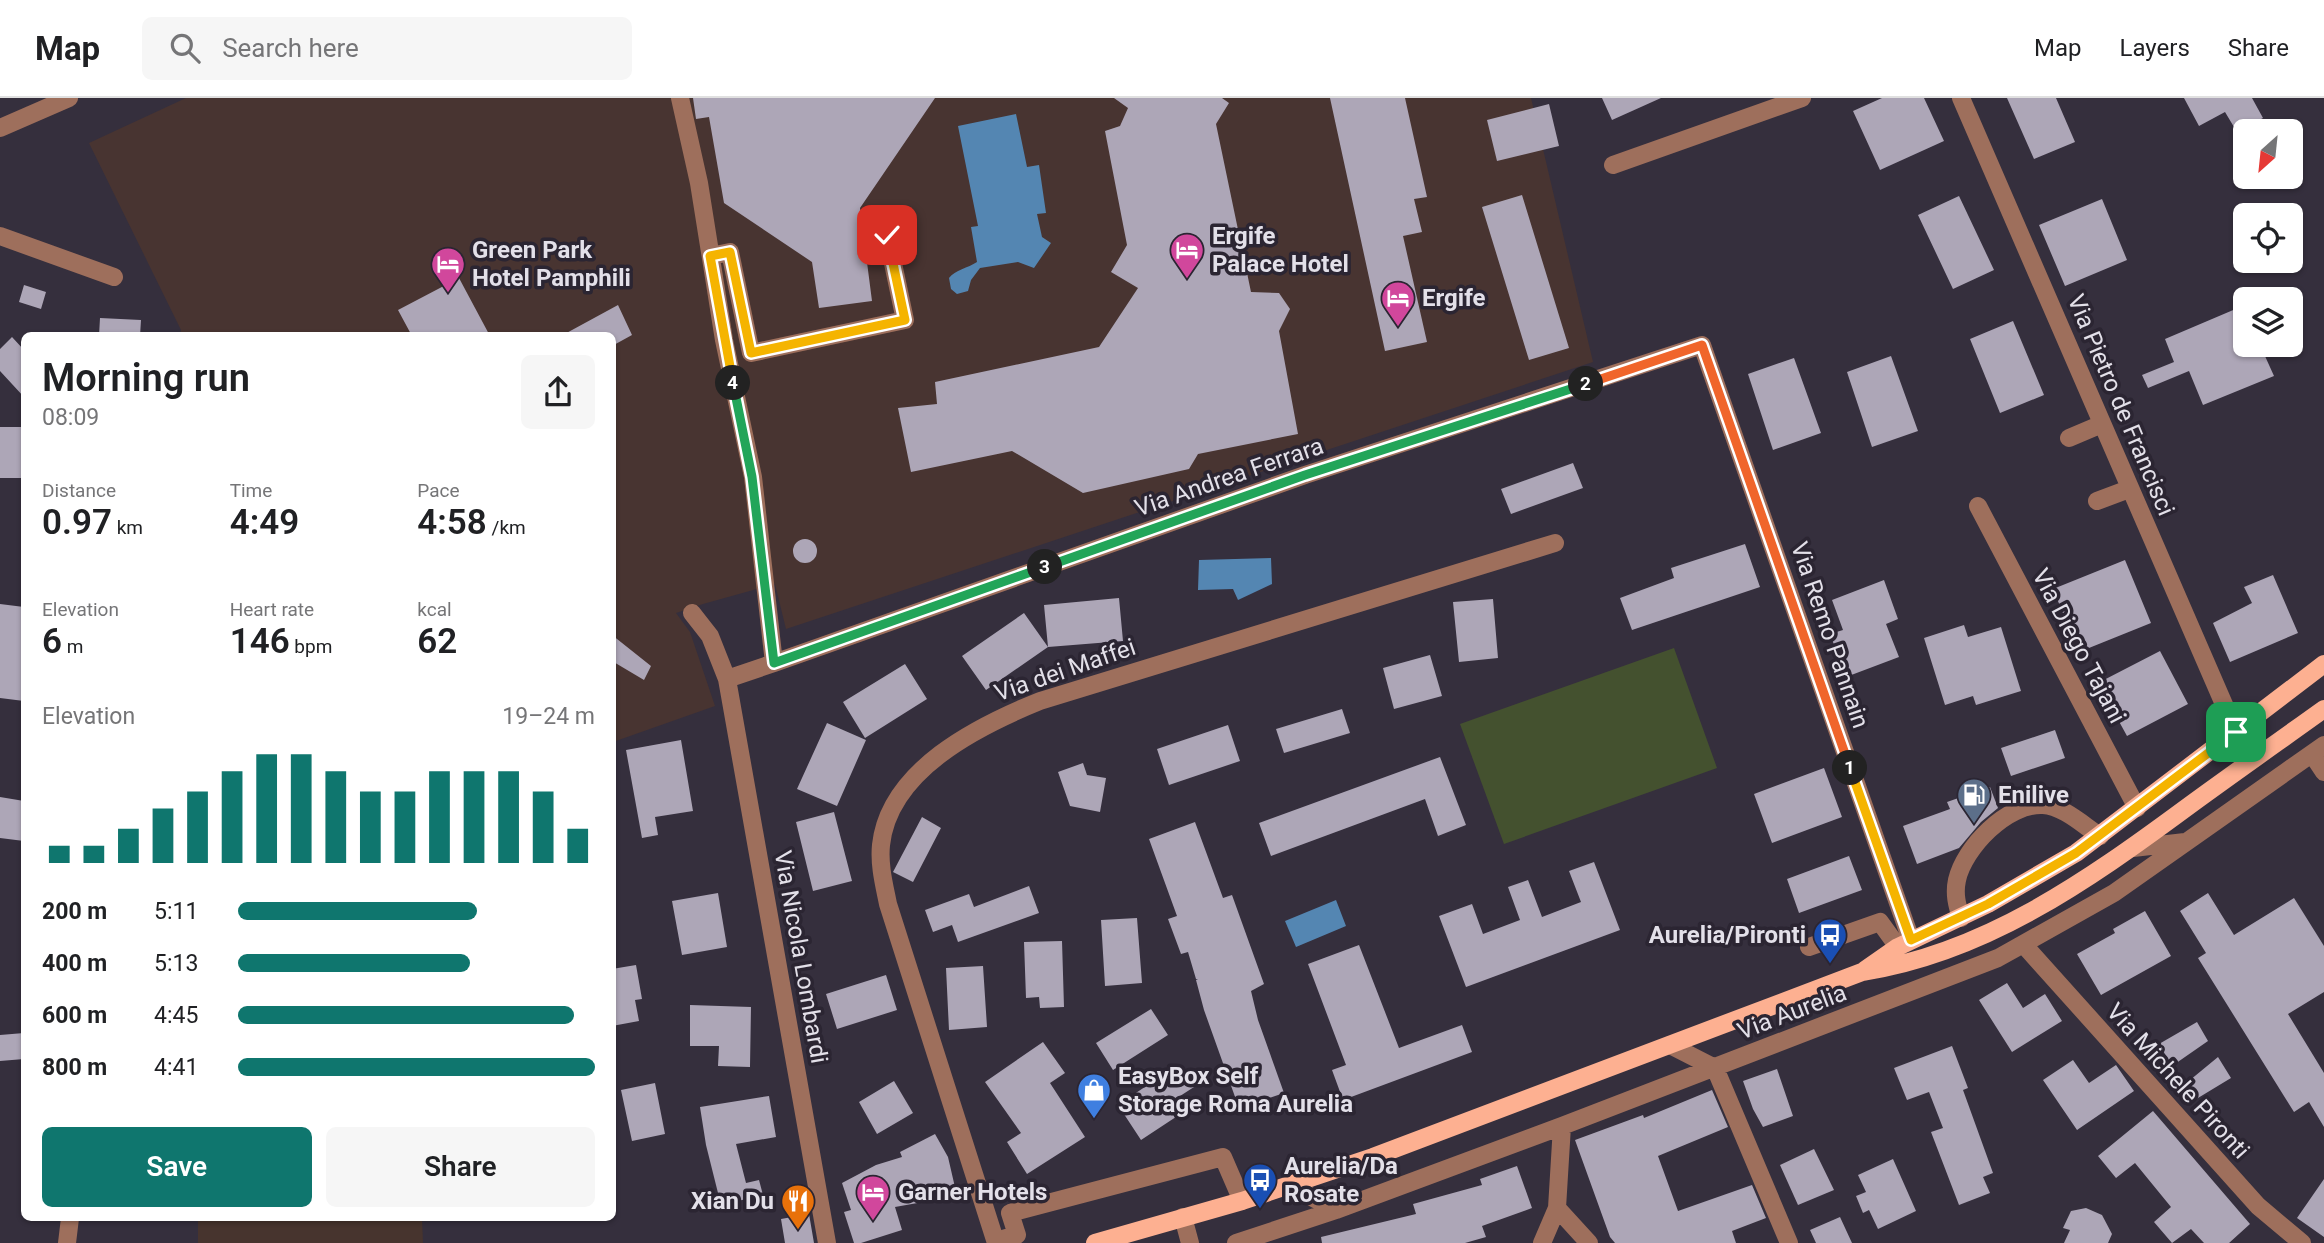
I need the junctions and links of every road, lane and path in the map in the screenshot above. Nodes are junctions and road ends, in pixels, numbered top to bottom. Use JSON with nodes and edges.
{"nodes":[{"id":1,"x":69,"y":98,"type":"edge"},
{"id":2,"x":680,"y":98,"type":"edge"},
{"id":3,"x":1802,"y":98,"type":"edge"},
{"id":4,"x":1961,"y":98,"type":"edge"},
{"id":5,"x":0,"y":128,"type":"edge"},
{"id":6,"x":1613,"y":166,"type":"dead end"},
{"id":7,"x":887,"y":235,"type":"dead end"},
{"id":8,"x":0,"y":236,"type":"edge"},
{"id":9,"x":710,"y":256,"type":"junction"},
{"id":10,"x":114,"y":277,"type":"dead end"},
{"id":11,"x":1702,"y":345,"type":"joint"},
{"id":12,"x":2102,"y":424,"type":"junction"},
{"id":13,"x":2069,"y":438,"type":"dead end"},
{"id":14,"x":2129,"y":489,"type":"junction"},
{"id":15,"x":2097,"y":500,"type":"dead end"},
{"id":16,"x":1978,"y":506,"type":"dead end"},
{"id":17,"x":1555,"y":543,"type":"dead end"},
{"id":18,"x":692,"y":612,"type":"dead end"},
{"id":19,"x":774,"y":663,"type":"junction"},
{"id":20,"x":2324,"y":664,"type":"edge"},
{"id":21,"x":727,"y":679,"type":"junction"},
{"id":22,"x":2324,"y":709,"type":"edge"},
{"id":23,"x":2236,"y":732,"type":"junction"},
{"id":24,"x":2318,"y":750,"type":"edge"},
{"id":25,"x":2324,"y":772,"type":"edge"},
{"id":26,"x":2137,"y":808,"type":"junction"},
{"id":27,"x":2100,"y":836,"type":"junction"},
{"id":28,"x":2188,"y":842,"type":"junction"},
{"id":29,"x":2133,"y":848,"type":"junction"},
{"id":30,"x":1961,"y":918,"type":"junction"},
{"id":31,"x":1904,"y":944,"type":"junction"},
{"id":32,"x":2024,"y":945,"type":"junction"},
{"id":33,"x":1809,"y":947,"type":"dead end"},
{"id":34,"x":1862,"y":972,"type":"junction"},
{"id":35,"x":1670,"y":1045,"type":"junction"},
{"id":36,"x":1716,"y":1068,"type":"junction"},
{"id":37,"x":1562,"y":1126,"type":"junction"},
{"id":38,"x":1289,"y":1185,"type":"junction"},
{"id":39,"x":1242,"y":1201,"type":"junction"},
{"id":40,"x":1557,"y":1208,"type":"junction"},
{"id":41,"x":1336,"y":1210,"type":"junction"},
{"id":42,"x":1183,"y":1217,"type":"junction"},
{"id":43,"x":71,"y":1221,"type":"edge"},
{"id":44,"x":1247,"y":1241,"type":"edge"},
{"id":45,"x":996,"y":1242,"type":"edge"},
{"id":46,"x":67,"y":1243,"type":"edge"},
{"id":47,"x":827,"y":1243,"type":"edge"},
{"id":48,"x":1096,"y":1243,"type":"edge"},
{"id":49,"x":1190,"y":1243,"type":"edge"},
{"id":50,"x":1542,"y":1243,"type":"edge"},
{"id":51,"x":1589,"y":1243,"type":"edge"},
{"id":52,"x":1789,"y":1243,"type":"edge"},
{"id":53,"x":2300,"y":1243,"type":"edge"}],
"edges":[{"from":1,"to":5,"type":"street"},
{"from":2,"to":9,"type":"street"},
{"from":3,"to":6,"type":"street"},
{"from":4,"to":12,"type":"street","name":"Via Pietro de Francisci"},
{"from":7,"to":9,"type":"street"},
{"from":8,"to":10,"type":"street"},
{"from":9,"to":19,"type":"street"},
{"from":11,"to":19,"type":"street","name":"Via Andrea Ferrara"},
{"from":11,"to":31,"type":"street","name":"Via Remo Pannain"},
{"from":12,"to":13,"type":"street"},
{"from":12,"to":14,"type":"street","name":"Via Pietro de Francisci"},
{"from":14,"to":15,"type":"street"},
{"from":14,"to":23,"type":"street","name":"Via Pietro de Francisci"},
{"from":16,"to":26,"type":"street","name":"Via Diego Tajani"},
{"from":17,"to":45,"type":"street","name":"Via dei Maffei"},
{"from":18,"to":21,"type":"street","name":"Via Nicola Lombardi"},
{"from":19,"to":21,"type":"street","name":"Via Andrea Ferrara"},
{"from":20,"to":23,"type":"main road","name":"Via Aurelia"},
{"from":21,"to":47,"type":"street","name":"Via Nicola Lombardi"},
{"from":22,"to":29,"type":"main road","name":"Via Aurelia"},
{"from":23,"to":26,"type":"main road","name":"Via Aurelia"},
{"from":24,"to":25,"type":"street"},
{"from":24,"to":28,"type":"street","name":"Via Aurelia"},
{"from":26,"to":27,"type":"main road","name":"Via Aurelia"},
{"from":27,"to":30,"type":"main road","name":"Via Aurelia"},
{"from":27,"to":30,"type":"street"},
{"from":28,"to":29,"type":"street"},
{"from":28,"to":32,"type":"street","name":"Via Aurelia"},
{"from":29,"to":34,"type":"main road","name":"Via Aurelia"},
{"from":30,"to":31,"type":"main road","name":"Via Aurelia"},
{"from":31,"to":33,"type":"street"},
{"from":31,"to":34,"type":"main road","name":"Via Aurelia"},
{"from":32,"to":36,"type":"street","name":"Via Aurelia"},
{"from":32,"to":53,"type":"street","name":"Via Michele Pironti"},
{"from":34,"to":35,"type":"main road","name":"Via Aurelia"},
{"from":35,"to":36,"type":"street"},
{"from":35,"to":38,"type":"main road","name":"Via Aurelia"},
{"from":36,"to":37,"type":"street","name":"Via Aurelia"},
{"from":36,"to":52,"type":"street"},
{"from":37,"to":40,"type":"street"},
{"from":37,"to":41,"type":"street","name":"Via Aurelia"},
{"from":38,"to":39,"type":"main road","name":"Via Aurelia"},
{"from":38,"to":41,"type":"street"},
{"from":39,"to":42,"type":"main road","name":"Via Aurelia"},
{"from":39,"to":45,"type":"street"},
{"from":40,"to":50,"type":"street"},
{"from":40,"to":51,"type":"street"},
{"from":41,"to":44,"type":"street","name":"Via Aurelia"},
{"from":42,"to":48,"type":"main road","name":"Via Aurelia"},
{"from":42,"to":49,"type":"street"},
{"from":43,"to":46,"type":"street"}]}
